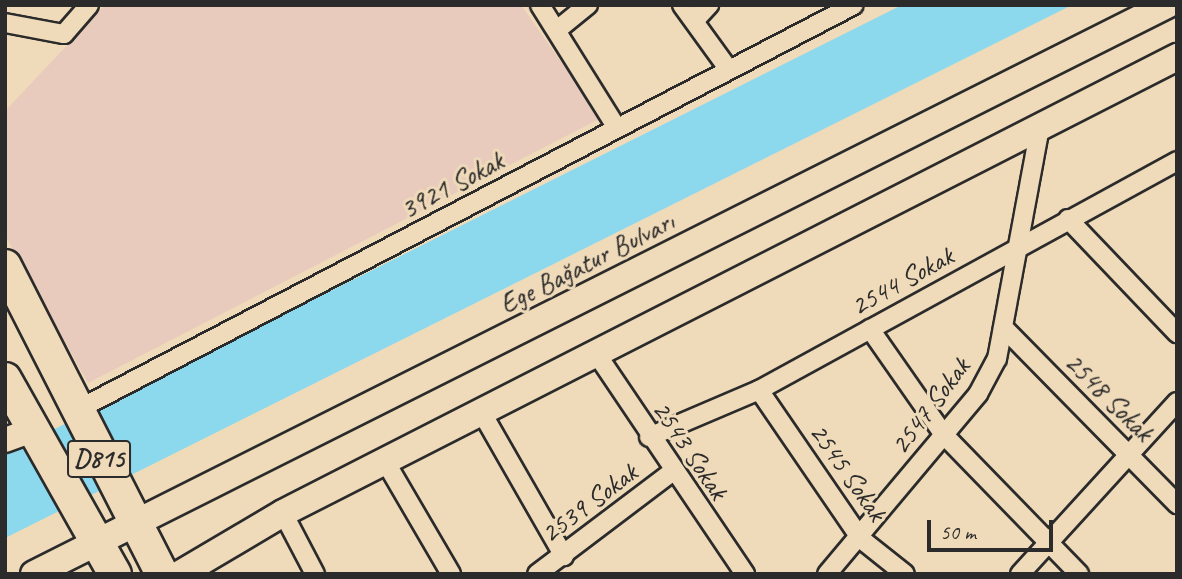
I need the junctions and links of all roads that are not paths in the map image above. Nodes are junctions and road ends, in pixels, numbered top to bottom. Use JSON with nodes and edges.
{"nodes":[{"id":1,"x":89,"y":5,"type":"edge"},
{"id":2,"x":540,"y":5,"type":"edge"},
{"id":3,"x":588,"y":5,"type":"edge"},
{"id":4,"x":682,"y":5,"type":"edge"},
{"id":5,"x":709,"y":5,"type":"edge"},
{"id":6,"x":854,"y":5,"type":"edge"},
{"id":7,"x":1167,"y":5,"type":"edge"},
{"id":8,"x":695,"y":20,"type":"junction"},
{"id":9,"x":5,"y":23,"type":"edge"},
{"id":10,"x":557,"y":30,"type":"junction"},
{"id":11,"x":1177,"y":57,"type":"edge"},
{"id":12,"x":729,"y":70,"type":"junction"},
{"id":13,"x":1040,"y":126,"type":"junction"},
{"id":14,"x":617,"y":128,"type":"junction"},
{"id":15,"x":1173,"y":169,"type":"edge"},
{"id":16,"x":1068,"y":219,"type":"junction"},
{"id":17,"x":1023,"y":243,"type":"junction"},
{"id":18,"x":5,"y":266,"type":"edge"},
{"id":19,"x":1004,"y":328,"type":"junction"},
{"id":20,"x":870,"y":329,"type":"junction"},
{"id":21,"x":1177,"y":333,"type":"edge"},
{"id":22,"x":596,"y":353,"type":"junction"},
{"id":23,"x":5,"y":379,"type":"edge"},
{"id":24,"x":760,"y":390,"type":"junction"},
{"id":25,"x":1177,"y":402,"type":"edge"},
{"id":26,"x":75,"y":411,"type":"junction"},
{"id":27,"x":481,"y":413,"type":"junction"},
{"id":28,"x":35,"y":429,"type":"junction"},
{"id":29,"x":944,"y":435,"type":"junction"},
{"id":30,"x":649,"y":437,"type":"junction"},
{"id":31,"x":5,"y":440,"type":"edge"},
{"id":32,"x":1129,"y":454,"type":"junction"},
{"id":33,"x":385,"y":461,"type":"junction"},
{"id":34,"x":672,"y":472,"type":"junction"},
{"id":35,"x":1177,"y":504,"type":"edge"},
{"id":36,"x":283,"y":513,"type":"junction"},
{"id":37,"x":129,"y":517,"type":"junction"},
{"id":38,"x":91,"y":531,"type":"junction"},
{"id":39,"x":860,"y":538,"type":"junction"},
{"id":40,"x":1048,"y":543,"type":"junction"},
{"id":41,"x":564,"y":556,"type":"junction"},
{"id":42,"x":740,"y":572,"type":"edge"},
{"id":43,"x":34,"y":574,"type":"edge"},
{"id":44,"x":116,"y":574,"type":"edge"},
{"id":45,"x":162,"y":574,"type":"edge"},
{"id":46,"x":180,"y":574,"type":"edge"},
{"id":47,"x":315,"y":574,"type":"edge"},
{"id":48,"x":451,"y":574,"type":"edge"},
{"id":49,"x":537,"y":574,"type":"edge"},
{"id":50,"x":827,"y":574,"type":"edge"},
{"id":51,"x":905,"y":574,"type":"edge"},
{"id":52,"x":1020,"y":574,"type":"edge"},
{"id":53,"x":1079,"y":574,"type":"edge"}],
"edges":[{"from":1,"to":9,"type":"street"},
{"from":2,"to":10,"type":"street"},
{"from":3,"to":10,"type":"street"},
{"from":4,"to":8,"type":"street"},
{"from":5,"to":8,"type":"street"},
{"from":6,"to":12,"type":"street","name":"3921 Sokak"},
{"from":7,"to":37,"type":"main road","name":"Ege Bağatur Bulvarı"},
{"from":8,"to":12,"type":"street"},
{"from":10,"to":14,"type":"street"},
{"from":11,"to":13,"type":"main road"},
{"from":12,"to":14,"type":"street","name":"3921 Sokak"},
{"from":13,"to":17,"type":"street","name":"2547 Sokak"},
{"from":13,"to":22,"type":"main road"},
{"from":14,"to":26,"type":"street","name":"3921 Sokak"},
{"from":15,"to":16,"type":"street","name":"2544 Sokak"},
{"from":16,"to":17,"type":"street","name":"2544 Sokak"},
{"from":16,"to":21,"type":"street"},
{"from":17,"to":19,"type":"street","name":"2547 Sokak"},
{"from":17,"to":20,"type":"street","name":"2544 Sokak"},
{"from":18,"to":26,"type":"highway","number":"D815"},
{"from":19,"to":29,"type":"street","name":"2547 Sokak"},
{"from":19,"to":32,"type":"street","name":"2548 Sokak"},
{"from":20,"to":24,"type":"street","name":"2544 Sokak"},
{"from":20,"to":29,"type":"street"},
{"from":22,"to":27,"type":"main road"},
{"from":22,"to":30,"type":"street","name":"2543 Sokak"},
{"from":23,"to":28,"type":"highway","number":"D815"},
{"from":24,"to":30,"type":"street","name":"2544 Sokak"},
{"from":24,"to":39,"type":"street","name":"2545 Sokak"},
{"from":25,"to":32,"type":"street"},
{"from":26,"to":37,"type":"highway","number":"D815"},
{"from":27,"to":33,"type":"main road"},
{"from":27,"to":41,"type":"street"},
{"from":28,"to":31,"type":"street"},
{"from":28,"to":38,"type":"highway","number":"D815"},
{"from":29,"to":39,"type":"street","name":"2547 Sokak"},
{"from":29,"to":40,"type":"street"},
{"from":30,"to":34,"type":"street","name":"2543 Sokak"},
{"from":32,"to":35,"type":"street","name":"2548 Sokak"},
{"from":32,"to":40,"type":"street"},
{"from":33,"to":36,"type":"main road"},
{"from":33,"to":48,"type":"street"},
{"from":34,"to":41,"type":"street","name":"2539 Sokak"},
{"from":34,"to":42,"type":"street","name":"2543 Sokak"},
{"from":36,"to":46,"type":"main road"},
{"from":36,"to":47,"type":"street"},
{"from":37,"to":38,"type":"main road","name":"Ege Bağatur Bulvarı"},
{"from":37,"to":45,"type":"highway","number":"D815"},
{"from":38,"to":43,"type":"main road","name":"Ege Bağatur Bulvarı"},
{"from":38,"to":44,"type":"highway","number":"D815"},
{"from":39,"to":50,"type":"street","name":"2547 Sokak"},
{"from":39,"to":51,"type":"street","name":"2545 Sokak"},
{"from":40,"to":52,"type":"street"},
{"from":40,"to":53,"type":"street"},
{"from":41,"to":49,"type":"street","name":"2539 Sokak"}]}
